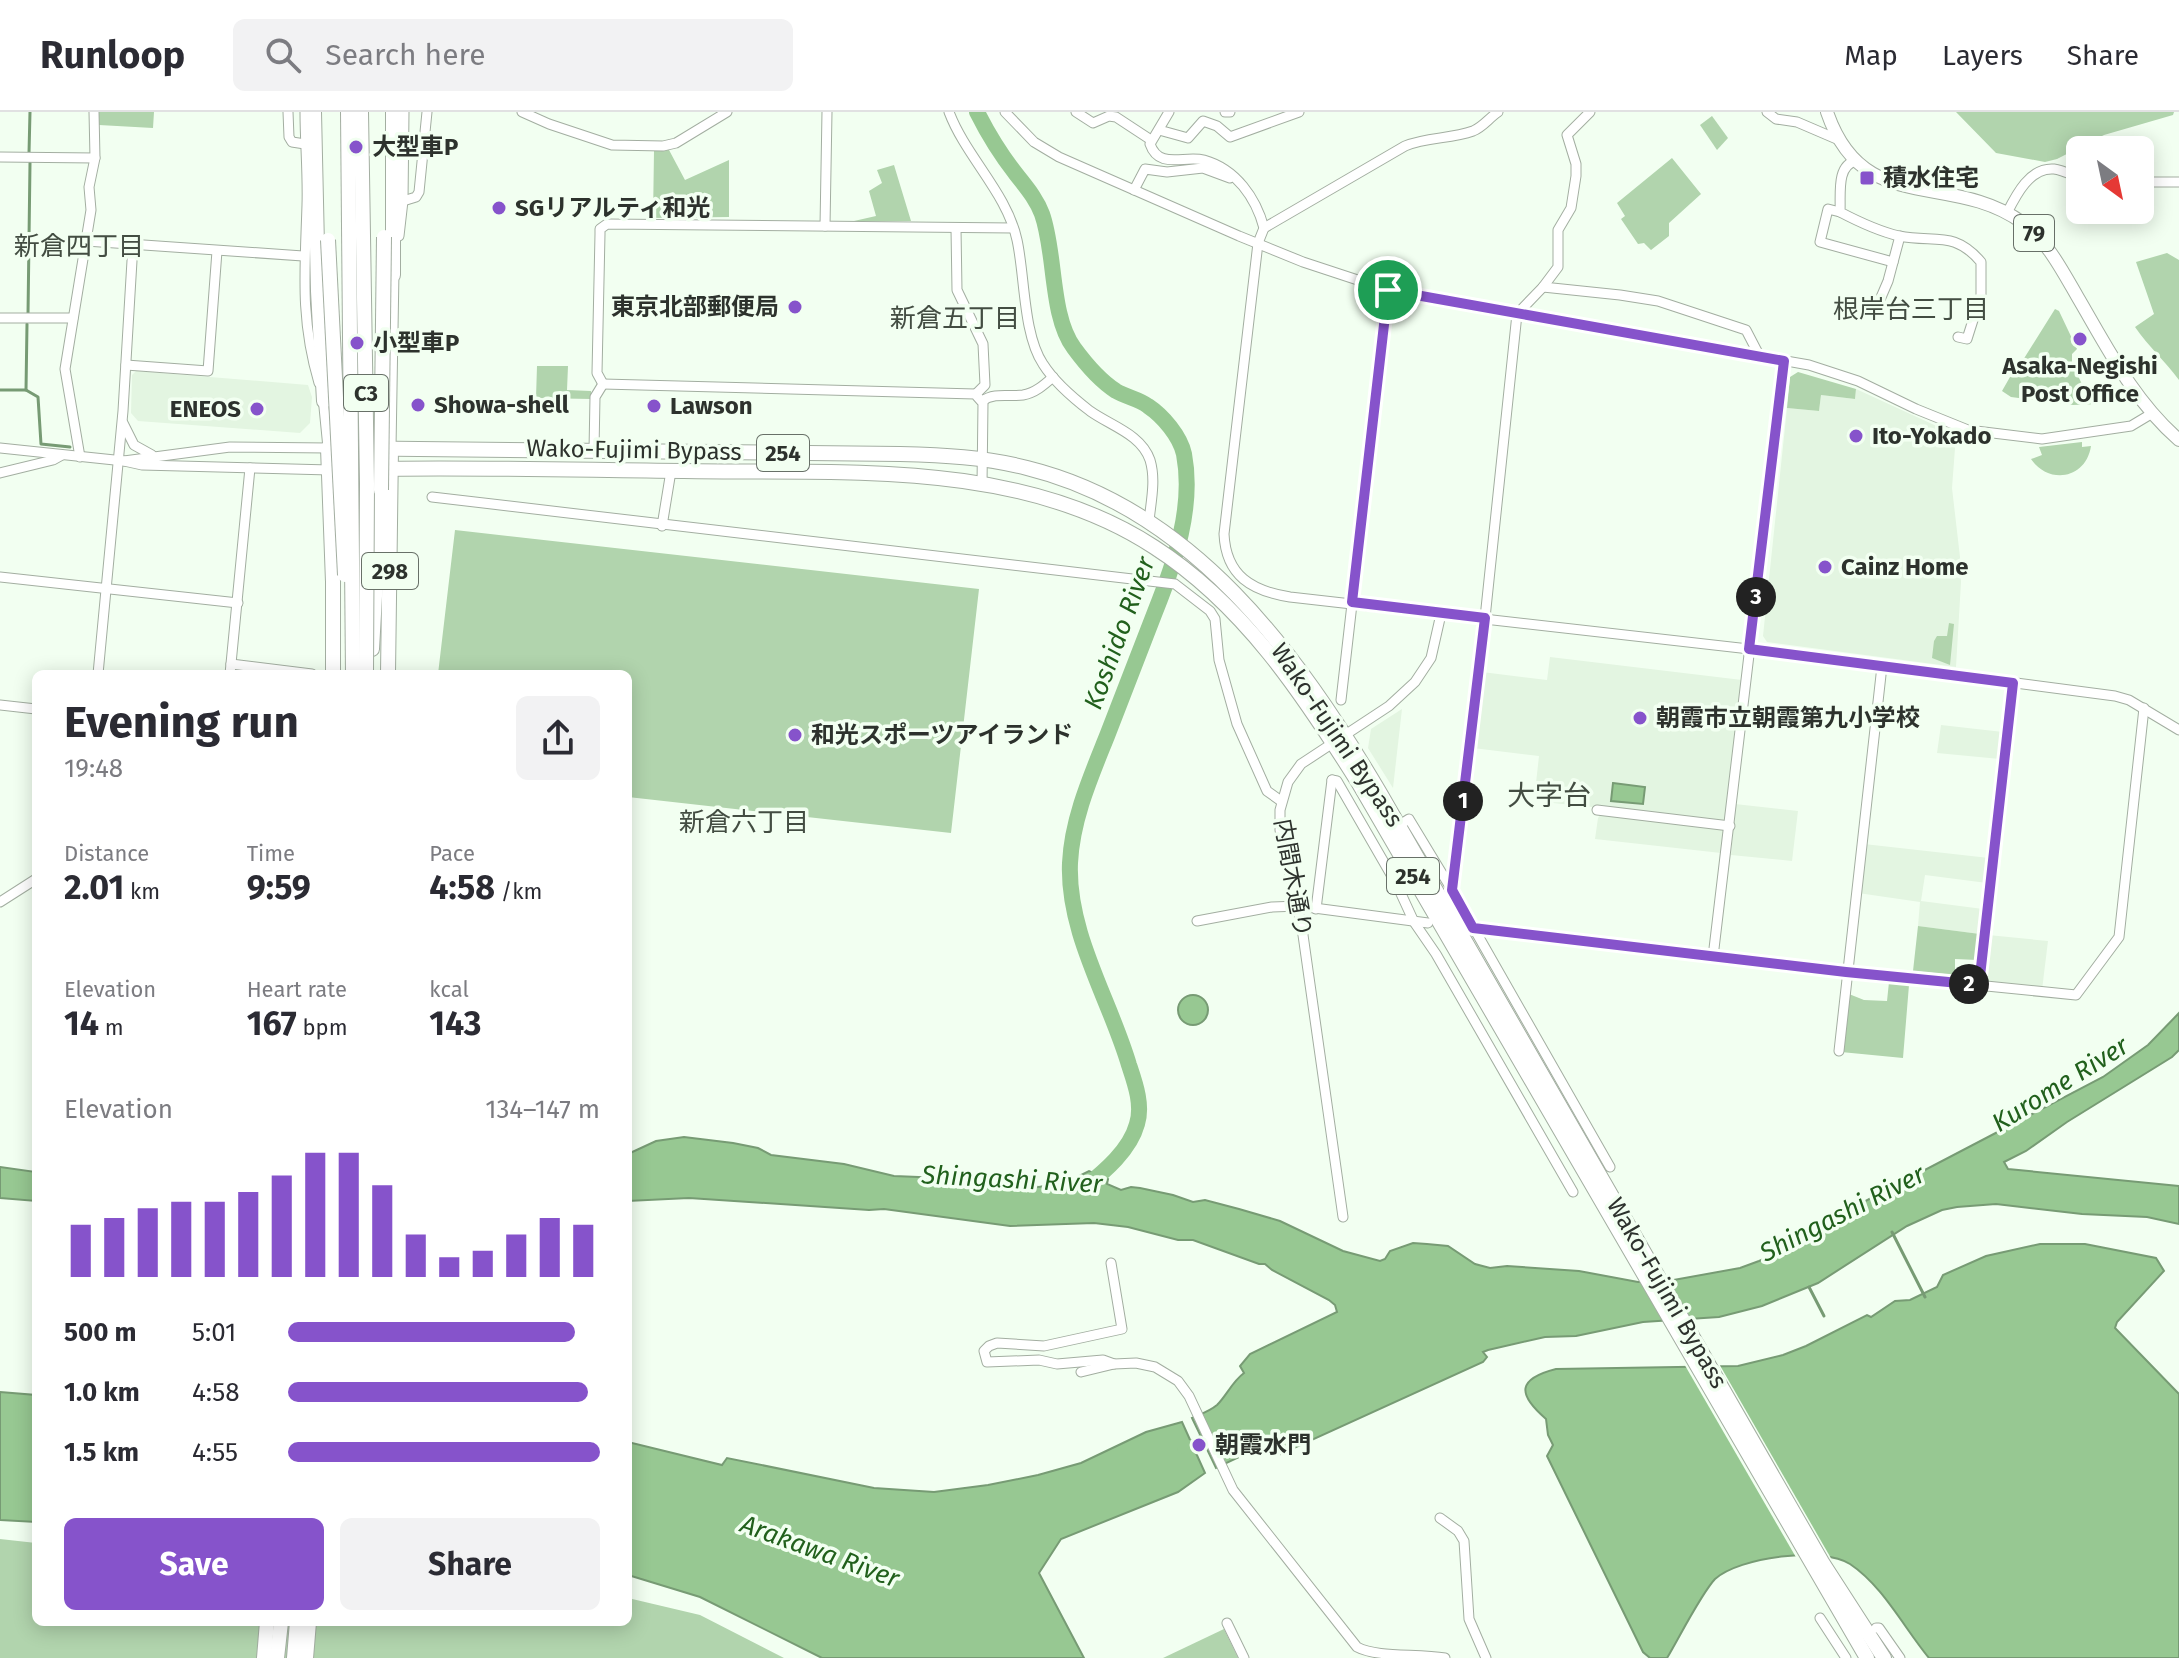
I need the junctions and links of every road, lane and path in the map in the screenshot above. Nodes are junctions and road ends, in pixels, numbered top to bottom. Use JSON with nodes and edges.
{"nodes":[{"id":1,"x":94,"y":112,"type":"edge"},
{"id":2,"x":288,"y":112,"type":"edge"},
{"id":3,"x":305,"y":112,"type":"edge"},
{"id":4,"x":314,"y":112,"type":"edge"},
{"id":5,"x":348,"y":112,"type":"edge"},
{"id":6,"x":361,"y":112,"type":"edge"},
{"id":7,"x":393,"y":112,"type":"edge"},
{"id":8,"x":404,"y":112,"type":"edge"},
{"id":9,"x":427,"y":112,"type":"edge"},
{"id":10,"x":522,"y":112,"type":"edge"},
{"id":11,"x":727,"y":112,"type":"edge"},
{"id":12,"x":827,"y":112,"type":"edge"},
{"id":13,"x":949,"y":112,"type":"edge"},
{"id":14,"x":1005,"y":112,"type":"edge"},
{"id":15,"x":1076,"y":112,"type":"edge"},
{"id":16,"x":1169,"y":112,"type":"edge"},
{"id":17,"x":1299,"y":112,"type":"edge"},
{"id":18,"x":1498,"y":112,"type":"edge"},
{"id":19,"x":1590,"y":112,"type":"edge"},
{"id":20,"x":1767,"y":112,"type":"edge"},
{"id":21,"x":1827,"y":112,"type":"edge"},
{"id":22,"x":1159,"y":130,"type":"junction"},
{"id":23,"x":1151,"y":140,"type":"junction"},
{"id":24,"x":1839,"y":140,"type":"junction"},
{"id":25,"x":305,"y":144,"type":"junction"},
{"id":26,"x":0,"y":157,"type":"edge"},
{"id":27,"x":95,"y":158,"type":"junction"},
{"id":28,"x":1856,"y":161,"type":"junction"},
{"id":29,"x":2066,"y":173,"type":"edge"},
{"id":30,"x":1237,"y":181,"type":"junction"},
{"id":31,"x":2154,"y":182,"type":"edge"},
{"id":32,"x":2179,"y":182,"type":"edge"},
{"id":33,"x":1134,"y":190,"type":"junction"},
{"id":34,"x":403,"y":201,"type":"junction"},
{"id":35,"x":1840,"y":212,"type":"junction"},
{"id":36,"x":2007,"y":213,"type":"junction"},
{"id":37,"x":825,"y":226,"type":"junction"},
{"id":38,"x":1013,"y":228,"type":"junction"},
{"id":39,"x":1264,"y":228,"type":"junction"},
{"id":40,"x":956,"y":229,"type":"junction"},
{"id":41,"x":1900,"y":236,"type":"junction"},
{"id":42,"x":384,"y":237,"type":"dead end"},
{"id":43,"x":328,"y":240,"type":"dead end"},
{"id":44,"x":86,"y":241,"type":"junction"},
{"id":45,"x":1258,"y":243,"type":"junction"},
{"id":46,"x":133,"y":244,"type":"junction"},
{"id":47,"x":217,"y":251,"type":"junction"},
{"id":48,"x":303,"y":256,"type":"junction"},
{"id":49,"x":1893,"y":262,"type":"junction"},
{"id":50,"x":393,"y":275,"type":"junction"},
{"id":51,"x":1543,"y":287,"type":"junction"},
{"id":52,"x":1388,"y":290,"type":"junction"},
{"id":53,"x":1876,"y":309,"type":"dead end"},
{"id":54,"x":1517,"y":314,"type":"junction"},
{"id":55,"x":0,"y":318,"type":"edge"},
{"id":56,"x":73,"y":318,"type":"junction"},
{"id":57,"x":1958,"y":337,"type":"dead end"},
{"id":58,"x":1759,"y":355,"type":"junction"},
{"id":59,"x":1784,"y":361,"type":"junction"},
{"id":60,"x":126,"y":365,"type":"junction"},
{"id":61,"x":1053,"y":377,"type":"junction"},
{"id":62,"x":603,"y":384,"type":"junction"},
{"id":63,"x":979,"y":398,"type":"junction"},
{"id":64,"x":324,"y":401,"type":"junction"},
{"id":65,"x":2151,"y":414,"type":"junction"},
{"id":66,"x":122,"y":420,"type":"junction"},
{"id":67,"x":2179,"y":440,"type":"edge"},
{"id":68,"x":0,"y":448,"type":"edge"},
{"id":69,"x":328,"y":448,"type":"junction"},
{"id":70,"x":374,"y":448,"type":"junction"},
{"id":71,"x":391,"y":448,"type":"junction"},
{"id":72,"x":594,"y":450,"type":"junction"},
{"id":73,"x":62,"y":455,"type":"junction"},
{"id":74,"x":158,"y":455,"type":"junction"},
{"id":75,"x":80,"y":457,"type":"junction"},
{"id":76,"x":982,"y":459,"type":"junction"},
{"id":77,"x":121,"y":460,"type":"junction"},
{"id":78,"x":250,"y":468,"type":"junction"},
{"id":79,"x":363,"y":469,"type":"junction"},
{"id":80,"x":391,"y":469,"type":"junction"},
{"id":81,"x":330,"y":470,"type":"junction"},
{"id":82,"x":671,"y":471,"type":"junction"},
{"id":83,"x":0,"y":473,"type":"edge"},
{"id":84,"x":982,"y":485,"type":"junction"},
{"id":85,"x":432,"y":497,"type":"dead end"},
{"id":86,"x":1155,"y":524,"type":"junction"},
{"id":87,"x":662,"y":526,"type":"junction"},
{"id":88,"x":390,"y":527,"type":"junction"},
{"id":89,"x":0,"y":577,"type":"edge"},
{"id":90,"x":333,"y":582,"type":"junction"},
{"id":91,"x":107,"y":588,"type":"junction"},
{"id":92,"x":1352,"y":602,"type":"junction"},
{"id":93,"x":238,"y":603,"type":"junction"},
{"id":94,"x":1441,"y":614,"type":"junction"},
{"id":95,"x":1485,"y":618,"type":"junction"},
{"id":96,"x":1749,"y":649,"type":"junction"},
{"id":97,"x":1882,"y":666,"type":"junction"},
{"id":98,"x":231,"y":669,"type":"edge"},
{"id":99,"x":98,"y":670,"type":"edge"},
{"id":100,"x":333,"y":670,"type":"edge"},
{"id":101,"x":361,"y":670,"type":"edge"},
{"id":102,"x":361,"y":670,"type":"edge"},
{"id":103,"x":361,"y":670,"type":"edge"},
{"id":104,"x":361,"y":670,"type":"edge"},
{"id":105,"x":381,"y":670,"type":"edge"},
{"id":106,"x":388,"y":670,"type":"edge"},
{"id":107,"x":2013,"y":683,"type":"junction"},
{"id":108,"x":1341,"y":700,"type":"dead end"},
{"id":109,"x":0,"y":705,"type":"edge"},
{"id":110,"x":2144,"y":708,"type":"junction"},
{"id":111,"x":32,"y":709,"type":"edge"},
{"id":112,"x":2179,"y":730,"type":"edge"},
{"id":113,"x":1338,"y":739,"type":"junction"},
{"id":114,"x":1281,"y":801,"type":"junction"},
{"id":115,"x":1597,"y":810,"type":"dead end"},
{"id":116,"x":1398,"y":826,"type":"junction"},
{"id":117,"x":1730,"y":826,"type":"junction"},
{"id":118,"x":32,"y":882,"type":"edge"},
{"id":119,"x":1452,"y":890,"type":"junction"},
{"id":120,"x":0,"y":902,"type":"edge"},
{"id":121,"x":1299,"y":906,"type":"junction"},
{"id":122,"x":1316,"y":909,"type":"junction"},
{"id":123,"x":1197,"y":921,"type":"dead end"},
{"id":124,"x":1414,"y":922,"type":"junction"},
{"id":125,"x":1428,"y":923,"type":"dead end"},
{"id":126,"x":1473,"y":928,"type":"junction"},
{"id":127,"x":1713,"y":957,"type":"junction"},
{"id":128,"x":1846,"y":972,"type":"junction"},
{"id":129,"x":1979,"y":985,"type":"junction"},
{"id":130,"x":1839,"y":1051,"type":"dead end"},
{"id":131,"x":1610,"y":1167,"type":"dead end"},
{"id":132,"x":1573,"y":1192,"type":"dead end"},
{"id":133,"x":1343,"y":1214,"type":"dead end"},
{"id":134,"x":1615,"y":1214,"type":"junction"},
{"id":135,"x":1111,"y":1263,"type":"dead end"},
{"id":136,"x":1114,"y":1364,"type":"junction"},
{"id":137,"x":1081,"y":1372,"type":"dead end"},
{"id":138,"x":1440,"y":1518,"type":"dead end"},
{"id":139,"x":1815,"y":1561,"type":"junction"},
{"id":140,"x":1820,"y":1618,"type":"dead end"},
{"id":141,"x":1227,"y":1623,"type":"dead end"},
{"id":142,"x":267,"y":1626,"type":"edge"},
{"id":143,"x":281,"y":1626,"type":"edge"},
{"id":144,"x":297,"y":1626,"type":"edge"},
{"id":145,"x":309,"y":1626,"type":"edge"},
{"id":146,"x":1876,"y":1628,"type":"dead end"},
{"id":147,"x":1845,"y":1652,"type":"edge"},
{"id":148,"x":1376,"y":1657,"type":"edge"},
{"id":149,"x":264,"y":1658,"type":"edge"},
{"id":150,"x":277,"y":1658,"type":"edge"},
{"id":151,"x":294,"y":1658,"type":"edge"},
{"id":152,"x":306,"y":1658,"type":"edge"},
{"id":153,"x":1244,"y":1658,"type":"edge"},
{"id":154,"x":1445,"y":1658,"type":"edge"},
{"id":155,"x":1486,"y":1658,"type":"edge"},
{"id":156,"x":1867,"y":1658,"type":"edge"},
{"id":157,"x":1884,"y":1658,"type":"edge"},
{"id":158,"x":1900,"y":1658,"type":"edge"}],
"edges":[{"from":1,"to":27,"type":"street"},
{"from":2,"to":25,"type":"street"},
{"from":3,"to":25,"type":"street"},
{"from":4,"to":64,"type":"highway"},
{"from":5,"to":101,"type":"highway","number":"C3","bridge":true},
{"from":6,"to":102,"type":"highway","number":"C3","bridge":true},
{"from":7,"to":50,"type":"highway"},
{"from":8,"to":34,"type":"street"},
{"from":9,"to":34,"type":"street"},
{"from":10,"to":11,"type":"street"},
{"from":12,"to":37,"type":"street"},
{"from":13,"to":38,"type":"street"},
{"from":14,"to":33,"type":"street"},
{"from":15,"to":23,"type":"street"},
{"from":16,"to":22,"type":"street"},
{"from":17,"to":22,"type":"street"},
{"from":18,"to":39,"type":"street"},
{"from":19,"to":51,"type":"street"},
{"from":20,"to":24,"type":"street"},
{"from":21,"to":24,"type":"main road","number":"79"},
{"from":22,"to":23,"type":"street"},
{"from":23,"to":30,"type":"street"},
{"from":24,"to":28,"type":"main road","number":"79"},
{"from":25,"to":48,"type":"street"},
{"from":26,"to":27,"type":"street"},
{"from":27,"to":44,"type":"street"},
{"from":28,"to":35,"type":"street"},
{"from":28,"to":36,"type":"main road","number":"79"},
{"from":29,"to":36,"type":"street"},
{"from":30,"to":33,"type":"street"},
{"from":30,"to":39,"type":"street"},
{"from":31,"to":32,"type":"street"},
{"from":33,"to":45,"type":"street"},
{"from":34,"to":50,"type":"street"},
{"from":35,"to":41,"type":"street"},
{"from":35,"to":49,"type":"street"},
{"from":36,"to":65,"type":"main road","number":"79"},
{"from":37,"to":40,"type":"street"},
{"from":37,"to":62,"type":"street"},
{"from":38,"to":40,"type":"street"},
{"from":38,"to":61,"type":"street"},
{"from":39,"to":45,"type":"street"},
{"from":40,"to":63,"type":"street"},
{"from":41,"to":49,"type":"street"},
{"from":41,"to":57,"type":"street"},
{"from":42,"to":103,"type":"highway","bridge":true},
{"from":43,"to":104,"type":"highway","bridge":true},
{"from":44,"to":46,"type":"street"},
{"from":44,"to":56,"type":"street"},
{"from":45,"to":52,"type":"street"},
{"from":45,"to":92,"type":"street"},
{"from":46,"to":47,"type":"street"},
{"from":46,"to":60,"type":"street"},
{"from":47,"to":48,"type":"street"},
{"from":47,"to":60,"type":"street"},
{"from":48,"to":64,"type":"street"},
{"from":49,"to":53,"type":"street"},
{"from":50,"to":71,"type":"street"},
{"from":51,"to":54,"type":"street"},
{"from":51,"to":58,"type":"street"},
{"from":52,"to":54,"type":"street"},
{"from":52,"to":92,"type":"street"},
{"from":54,"to":58,"type":"street"},
{"from":54,"to":95,"type":"street"},
{"from":55,"to":56,"type":"street"},
{"from":56,"to":75,"type":"street"},
{"from":58,"to":59,"type":"street"},
{"from":59,"to":65,"type":"street"},
{"from":59,"to":96,"type":"street"},
{"from":60,"to":66,"type":"street"},
{"from":61,"to":63,"type":"street"},
{"from":61,"to":86,"type":"street"},
{"from":62,"to":63,"type":"street"},
{"from":62,"to":72,"type":"street"},
{"from":63,"to":76,"type":"street"},
{"from":64,"to":69,"type":"street"},
{"from":65,"to":67,"type":"main road","number":"79"},
{"from":66,"to":74,"type":"street"},
{"from":66,"to":77,"type":"street"},
{"from":68,"to":73,"type":"street"},
{"from":69,"to":70,"type":"highway","name":"Wako-Fujimi Bypass","number":"254"},
{"from":69,"to":74,"type":"street"},
{"from":69,"to":81,"type":"highway","number":"298"},
{"from":70,"to":71,"type":"highway","name":"Wako-Fujimi Bypass","number":"254"},
{"from":70,"to":79,"type":"highway"},
{"from":71,"to":72,"type":"highway","name":"Wako-Fujimi Bypass","number":"254"},
{"from":71,"to":80,"type":"highway","number":"298"},
{"from":72,"to":76,"type":"highway","name":"Wako-Fujimi Bypass","number":"254"},
{"from":73,"to":75,"type":"street"},
{"from":73,"to":83,"type":"street"},
{"from":74,"to":77,"type":"street"},
{"from":75,"to":77,"type":"street"},
{"from":76,"to":84,"type":"street"},
{"from":76,"to":86,"type":"highway","name":"Wako-Fujimi Bypass","number":"254"},
{"from":77,"to":78,"type":"street"},
{"from":77,"to":91,"type":"street"},
{"from":78,"to":81,"type":"street"},
{"from":78,"to":93,"type":"street"},
{"from":79,"to":80,"type":"highway","name":"Wako-Fujimi Bypass","number":"254"},
{"from":79,"to":81,"type":"highway","name":"Wako-Fujimi Bypass","number":"254"},
{"from":79,"to":90,"type":"highway"},
{"from":80,"to":82,"type":"highway","name":"Wako-Fujimi Bypass","number":"254"},
{"from":80,"to":88,"type":"highway","number":"298"},
{"from":81,"to":90,"type":"highway","number":"298"},
{"from":82,"to":84,"type":"highway","name":"Wako-Fujimi Bypass","number":"254"},
{"from":82,"to":87,"type":"street"},
{"from":84,"to":113,"type":"highway","name":"Wako-Fujimi Bypass","number":"254"},
{"from":85,"to":87,"type":"street"},
{"from":86,"to":113,"type":"highway","name":"Wako-Fujimi Bypass","number":"254"},
{"from":87,"to":114,"type":"street"},
{"from":88,"to":105,"type":"highway"},
{"from":88,"to":106,"type":"highway","number":"298"},
{"from":89,"to":91,"type":"street"},
{"from":90,"to":100,"type":"highway","number":"298"},
{"from":91,"to":93,"type":"street"},
{"from":91,"to":99,"type":"street"},
{"from":92,"to":94,"type":"street"},
{"from":92,"to":108,"type":"street"},
{"from":93,"to":98,"type":"street"},
{"from":94,"to":95,"type":"street"},
{"from":94,"to":113,"type":"street","name":"内間木通り"},
{"from":95,"to":96,"type":"street"},
{"from":95,"to":119,"type":"street"},
{"from":96,"to":97,"type":"street"},
{"from":96,"to":117,"type":"street"},
{"from":97,"to":107,"type":"street"},
{"from":97,"to":128,"type":"street"},
{"from":107,"to":110,"type":"street"},
{"from":107,"to":129,"type":"street"},
{"from":109,"to":111,"type":"street"},
{"from":110,"to":112,"type":"street"},
{"from":110,"to":129,"type":"street"},
{"from":113,"to":114,"type":"street","name":"内間木通り"},
{"from":113,"to":116,"type":"highway","name":"Wako-Fujimi Bypass","number":"254"},
{"from":113,"to":134,"type":"highway","name":"Wako-Fujimi Bypass","number":"254"},
{"from":114,"to":121,"type":"street","name":"内間木通り"},
{"from":115,"to":117,"type":"street"},
{"from":116,"to":119,"type":"street"},
{"from":116,"to":134,"type":"highway","name":"Wako-Fujimi Bypass","number":"254"},
{"from":117,"to":127,"type":"street"},
{"from":118,"to":120,"type":"street"},
{"from":119,"to":126,"type":"street"},
{"from":121,"to":122,"type":"street"},
{"from":121,"to":123,"type":"street"},
{"from":121,"to":133,"type":"street","name":"内間木通り"},
{"from":122,"to":124,"type":"street"},
{"from":122,"to":124,"type":"street"},
{"from":124,"to":125,"type":"street"},
{"from":124,"to":132,"type":"street"},
{"from":126,"to":127,"type":"street"},
{"from":126,"to":131,"type":"street"},
{"from":127,"to":128,"type":"street"},
{"from":128,"to":129,"type":"street"},
{"from":128,"to":130,"type":"street"},
{"from":134,"to":139,"type":"highway","name":"Wako-Fujimi Bypass","number":"254"},
{"from":135,"to":136,"type":"street"},
{"from":136,"to":137,"type":"street"},
{"from":136,"to":148,"type":"street"},
{"from":138,"to":155,"type":"street"},
{"from":139,"to":156,"type":"highway","name":"Wako-Fujimi Bypass","number":"254"},
{"from":139,"to":157,"type":"highway","name":"Wako-Fujimi Bypass","number":"254"},
{"from":140,"to":147,"type":"street"},
{"from":141,"to":153,"type":"street"},
{"from":142,"to":149,"type":"highway"},
{"from":143,"to":150,"type":"highway"},
{"from":144,"to":151,"type":"highway"},
{"from":145,"to":152,"type":"highway"},
{"from":146,"to":158,"type":"street"},
{"from":148,"to":154,"type":"street"}]}
